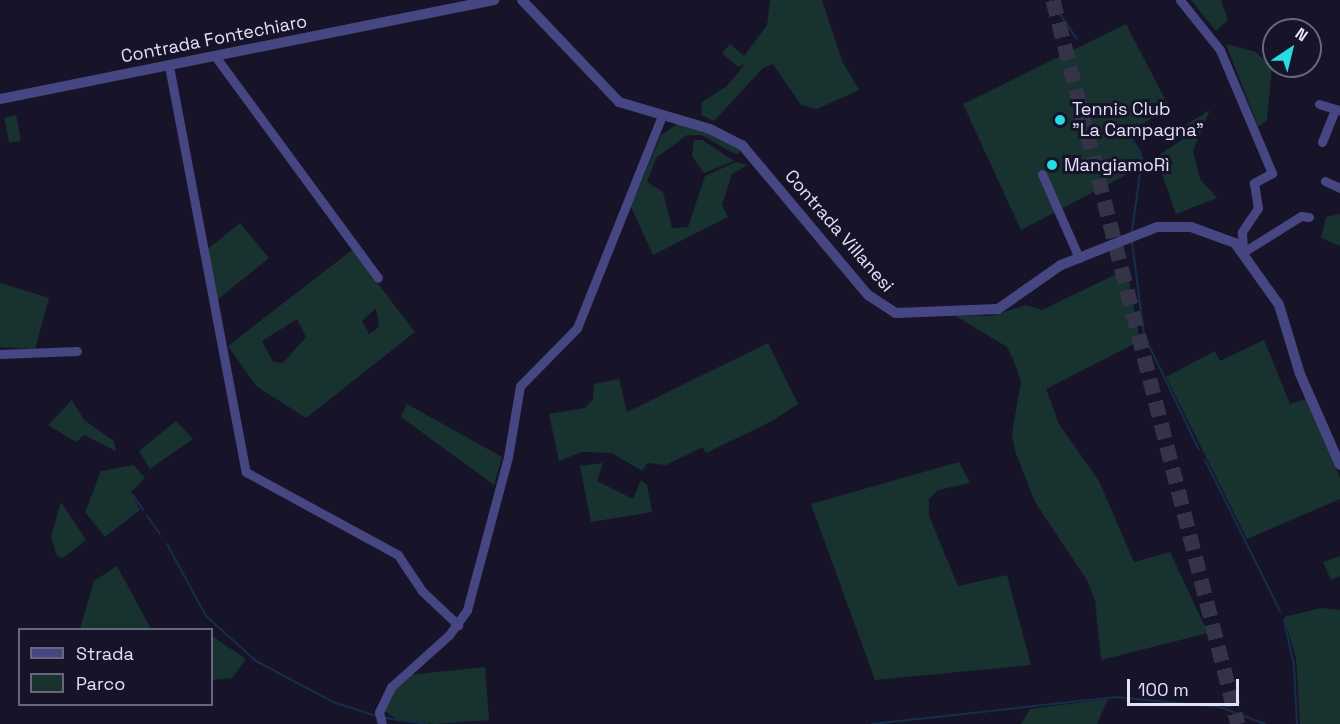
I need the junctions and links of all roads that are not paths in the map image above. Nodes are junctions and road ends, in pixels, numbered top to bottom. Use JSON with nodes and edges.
{"nodes":[{"id":1,"x":494,"y":0,"type":"edge"},
{"id":2,"x":522,"y":0,"type":"edge"},
{"id":3,"x":1180,"y":0,"type":"edge"},
{"id":4,"x":215,"y":56,"type":"junction"},
{"id":5,"x":169,"y":66,"type":"junction"},
{"id":6,"x":0,"y":99,"type":"edge"},
{"id":7,"x":1319,"y":104,"type":"dead end"},
{"id":8,"x":1338,"y":110,"type":"edge"},
{"id":9,"x":662,"y":116,"type":"junction"},
{"id":10,"x":1322,"y":142,"type":"dead end"},
{"id":11,"x":1042,"y":174,"type":"dead end"},
{"id":12,"x":1325,"y":182,"type":"dead end"},
{"id":13,"x":1340,"y":188,"type":"edge"},
{"id":14,"x":1309,"y":216,"type":"dead end"},
{"id":15,"x":1244,"y":250,"type":"junction"},
{"id":16,"x":1079,"y":258,"type":"junction"},
{"id":17,"x":378,"y":278,"type":"dead end"},
{"id":18,"x":77,"y":351,"type":"dead end"},
{"id":19,"x":0,"y":354,"type":"edge"},
{"id":20,"x":1340,"y":465,"type":"edge"},
{"id":21,"x":458,"y":625,"type":"junction"},
{"id":22,"x":382,"y":724,"type":"edge"}],
"edges":[{"from":1,"to":4,"type":"street","name":"Contrada Fontechiaro"},
{"from":2,"to":9,"type":"street","name":"Contrada Villanesi"},
{"from":3,"to":15,"type":"street"},
{"from":4,"to":5,"type":"street","name":"Contrada Fontechiaro"},
{"from":4,"to":17,"type":"street"},
{"from":5,"to":6,"type":"street","name":"Contrada Fontechiaro"},
{"from":5,"to":21,"type":"street"},
{"from":7,"to":8,"type":"street"},
{"from":8,"to":10,"type":"street"},
{"from":9,"to":16,"type":"street","name":"Contrada Villanesi"},
{"from":9,"to":21,"type":"street"},
{"from":11,"to":16,"type":"street"},
{"from":12,"to":13,"type":"street"},
{"from":14,"to":15,"type":"street"},
{"from":15,"to":16,"type":"street","name":"Contrada Villanesi"},
{"from":15,"to":20,"type":"street"},
{"from":18,"to":19,"type":"street"},
{"from":21,"to":22,"type":"street"}]}
